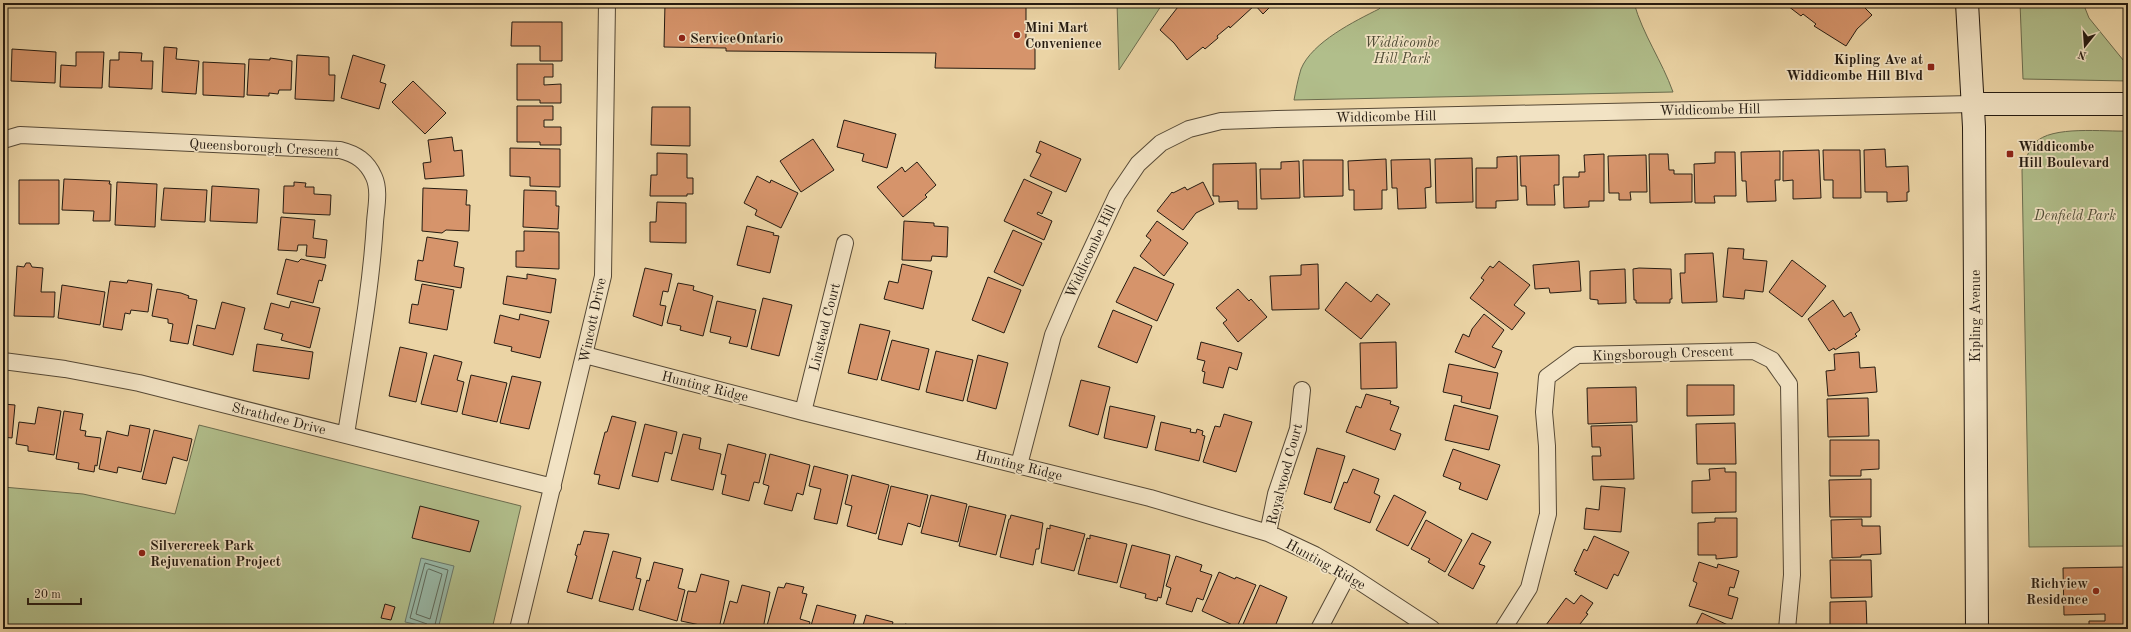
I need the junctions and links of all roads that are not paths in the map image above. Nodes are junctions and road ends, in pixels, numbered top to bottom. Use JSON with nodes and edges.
{"nodes":[{"id":1,"x":606,"y":3,"type":"edge"},
{"id":2,"x":1967,"y":3,"type":"edge"},
{"id":3,"x":1972,"y":104,"type":"junction"},
{"id":4,"x":2128,"y":104,"type":"edge"},
{"id":5,"x":3,"y":140,"type":"edge"},
{"id":6,"x":845,"y":243,"type":"dead end"},
{"id":7,"x":585,"y":355,"type":"junction"},
{"id":8,"x":3,"y":361,"type":"edge"},
{"id":9,"x":1302,"y":390,"type":"dead end"},
{"id":10,"x":803,"y":412,"type":"junction"},
{"id":11,"x":346,"y":434,"type":"junction"},
{"id":12,"x":1019,"y":465,"type":"junction"},
{"id":13,"x":553,"y":487,"type":"junction"},
{"id":14,"x":1268,"y":533,"type":"junction"},
{"id":15,"x":1348,"y":574,"type":"junction"},
{"id":16,"x":518,"y":629,"type":"edge"},
{"id":17,"x":1319,"y":629,"type":"edge"},
{"id":18,"x":1432,"y":629,"type":"edge"},
{"id":19,"x":1503,"y":629,"type":"edge"},
{"id":20,"x":1788,"y":629,"type":"edge"},
{"id":21,"x":1977,"y":629,"type":"edge"}],
"edges":[{"from":1,"to":7,"type":"street","name":"Wincott Drive"},
{"from":2,"to":3,"type":"main road","name":"Kipling Avenue"},
{"from":3,"to":4,"type":"main road"},
{"from":3,"to":12,"type":"street","name":"Widdicombe Hill"},
{"from":3,"to":21,"type":"main road","name":"Kipling Avenue"},
{"from":5,"to":11,"type":"street","name":"Queensborough Crescent"},
{"from":6,"to":10,"type":"street","name":"Linstead Court"},
{"from":7,"to":10,"type":"street","name":"Hunting Ridge"},
{"from":7,"to":13,"type":"street","name":"Wincott Drive"},
{"from":8,"to":11,"type":"street","name":"Strathdee Drive"},
{"from":9,"to":14,"type":"street","name":"Royalwood Court"},
{"from":10,"to":12,"type":"street","name":"Hunting Ridge"},
{"from":11,"to":13,"type":"street","name":"Strathdee Drive"},
{"from":12,"to":14,"type":"street","name":"Hunting Ridge"},
{"from":13,"to":16,"type":"street","name":"Wincott Drive"},
{"from":14,"to":15,"type":"street","name":"Hunting Ridge"},
{"from":15,"to":17,"type":"street"},
{"from":15,"to":18,"type":"street","name":"Hunting Ridge"},
{"from":19,"to":20,"type":"street","name":"Kingsborough Crescent"}]}
